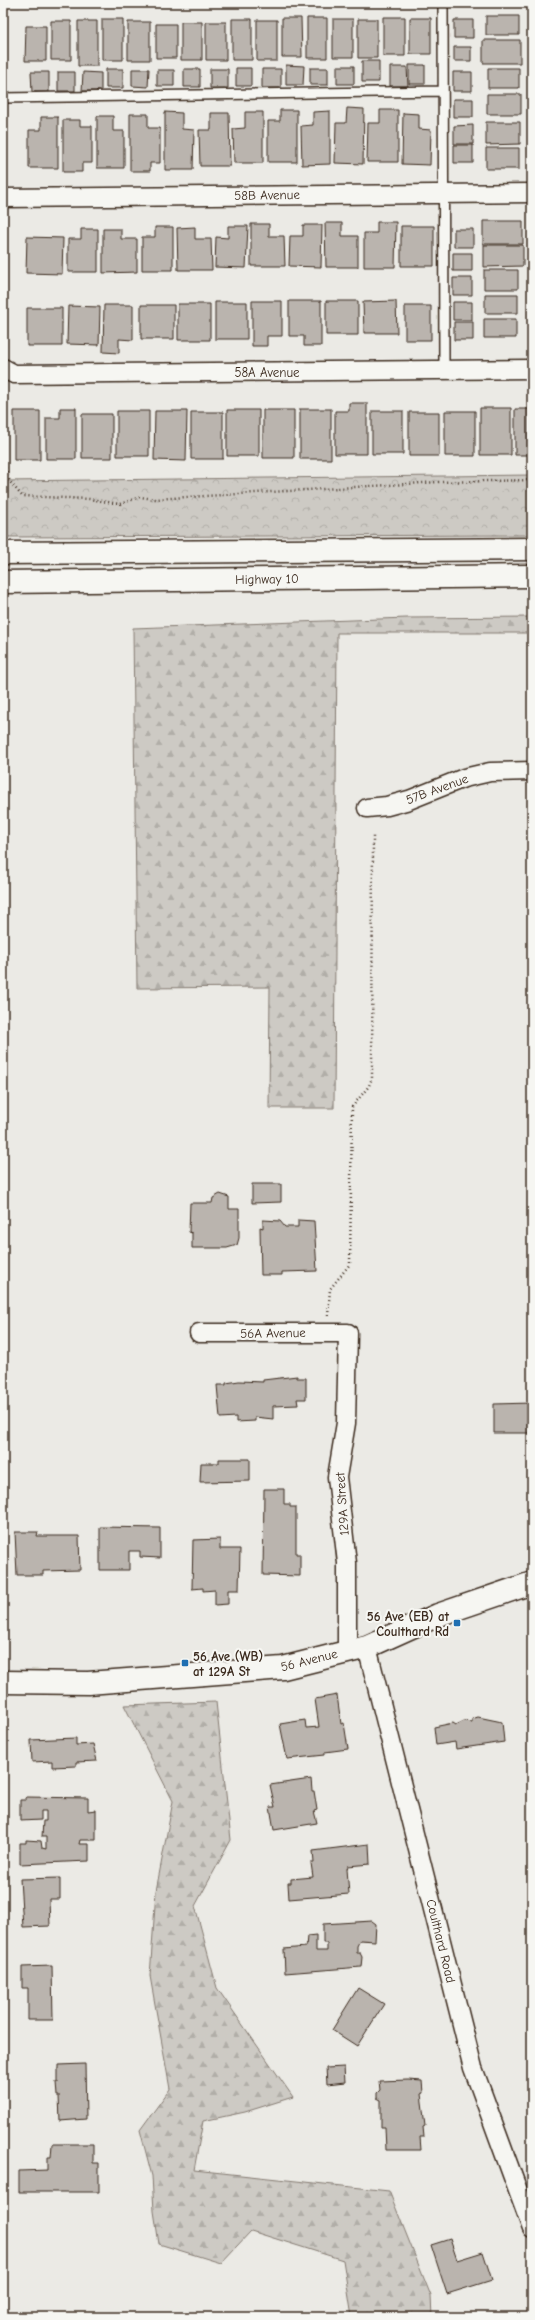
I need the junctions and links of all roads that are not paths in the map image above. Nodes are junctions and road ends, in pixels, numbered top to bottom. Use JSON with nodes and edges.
{"nodes":[{"id":1,"x":443,"y":3,"type":"edge"},
{"id":2,"x":443,"y":92,"type":"junction"},
{"id":3,"x":3,"y":98,"type":"edge"},
{"id":4,"x":442,"y":193,"type":"junction"},
{"id":5,"x":532,"y":193,"type":"edge"},
{"id":6,"x":3,"y":198,"type":"edge"},
{"id":7,"x":3,"y":368,"type":"edge"},
{"id":8,"x":532,"y":368,"type":"edge"},
{"id":9,"x":444,"y":370,"type":"junction"},
{"id":10,"x":532,"y":549,"type":"edge"},
{"id":11,"x":3,"y":553,"type":"edge"},
{"id":12,"x":532,"y":576,"type":"edge"},
{"id":13,"x":3,"y":582,"type":"edge"},
{"id":14,"x":532,"y":771,"type":"edge"},
{"id":15,"x":367,"y":808,"type":"dead end"},
{"id":16,"x":199,"y":1333,"type":"dead end"},
{"id":17,"x":348,"y":1333,"type":"joint"},
{"id":18,"x":532,"y":1583,"type":"edge"},
{"id":19,"x":357,"y":1649,"type":"junction"},
{"id":20,"x":3,"y":1682,"type":"edge"},
{"id":21,"x":532,"y":2229,"type":"edge"}],
"edges":[{"from":1,"to":2,"type":"lane"},
{"from":2,"to":3,"type":"lane"},
{"from":2,"to":4,"type":"lane"},
{"from":4,"to":5,"type":"street","name":"58B Avenue"},
{"from":4,"to":6,"type":"street","name":"58B Avenue"},
{"from":4,"to":9,"type":"lane"},
{"from":7,"to":9,"type":"street","name":"58A Avenue"},
{"from":8,"to":9,"type":"street","name":"58A Avenue"},
{"from":10,"to":11,"type":"main road","name":"Highway 10"},
{"from":12,"to":13,"type":"main road","name":"Highway 10"},
{"from":14,"to":15,"type":"street","name":"57B Avenue"},
{"from":16,"to":17,"type":"street","name":"56A Avenue"},
{"from":17,"to":19,"type":"street","name":"129A Street"},
{"from":18,"to":19,"type":"main road","name":"56 Avenue"},
{"from":19,"to":20,"type":"main road","name":"56 Avenue"},
{"from":19,"to":21,"type":"street","name":"Coulthard Road"}]}
